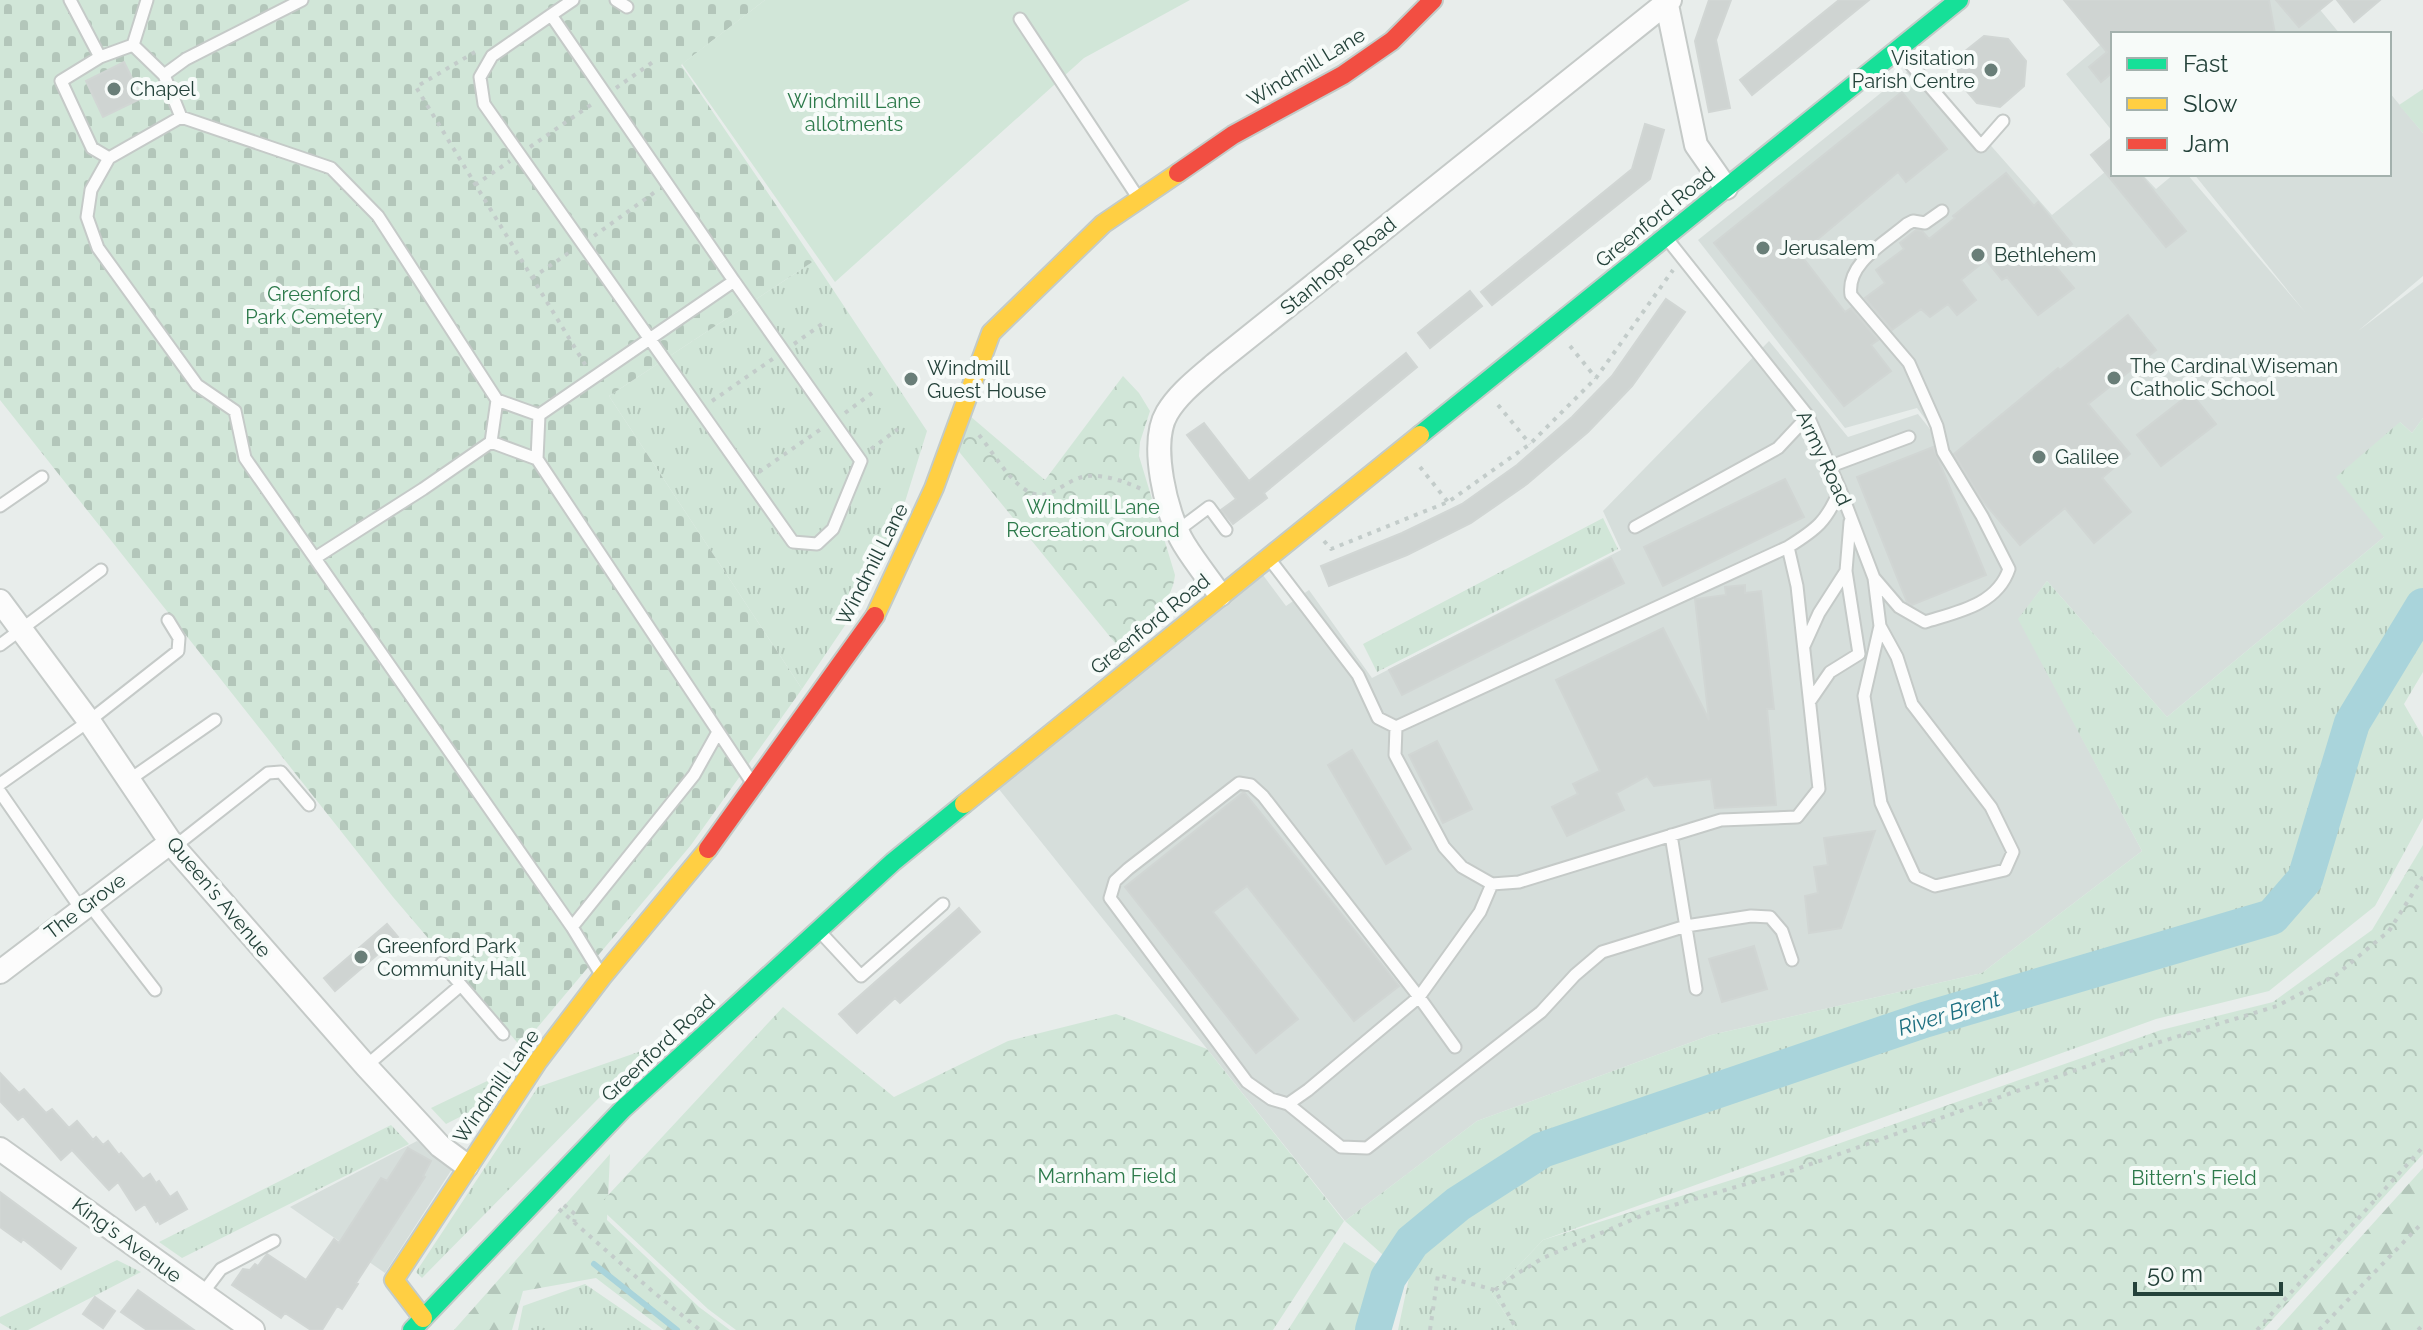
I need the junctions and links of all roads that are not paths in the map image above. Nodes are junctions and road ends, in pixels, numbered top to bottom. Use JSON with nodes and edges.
{"nodes":[{"id":1,"x":147,"y":0,"type":"edge"},
{"id":2,"x":302,"y":0,"type":"edge"},
{"id":3,"x":573,"y":0,"type":"edge"},
{"id":4,"x":616,"y":0,"type":"edge"},
{"id":5,"x":1433,"y":0,"type":"edge"},
{"id":6,"x":1959,"y":0,"type":"edge"},
{"id":7,"x":68,"y":1,"type":"edge"},
{"id":8,"x":1667,"y":1,"type":"edge"},
{"id":9,"x":627,"y":7,"type":"dead end"},
{"id":10,"x":551,"y":15,"type":"junction"},
{"id":11,"x":1020,"y":19,"type":"dead end"},
{"id":12,"x":133,"y":45,"type":"junction"},
{"id":13,"x":1898,"y":50,"type":"junction"},
{"id":14,"x":100,"y":57,"type":"junction"},
{"id":15,"x":164,"y":75,"type":"junction"},
{"id":16,"x":181,"y":117,"type":"junction"},
{"id":17,"x":2003,"y":121,"type":"dead end"},
{"id":18,"x":109,"y":158,"type":"junction"},
{"id":19,"x":1726,"y":188,"type":"junction"},
{"id":20,"x":1139,"y":200,"type":"junction"},
{"id":21,"x":1942,"y":211,"type":"dead end"},
{"id":22,"x":1665,"y":236,"type":"junction"},
{"id":23,"x":734,"y":281,"type":"junction"},
{"id":24,"x":650,"y":338,"type":"junction"},
{"id":25,"x":497,"y":400,"type":"junction"},
{"id":26,"x":539,"y":415,"type":"junction"},
{"id":27,"x":1808,"y":416,"type":"junction"},
{"id":28,"x":1909,"y":437,"type":"dead end"},
{"id":29,"x":491,"y":442,"type":"junction"},
{"id":30,"x":537,"y":459,"type":"junction"},
{"id":31,"x":1831,"y":466,"type":"junction"},
{"id":32,"x":42,"y":477,"type":"dead end"},
{"id":33,"x":1840,"y":489,"type":"junction"},
{"id":34,"x":0,"y":506,"type":"edge"},
{"id":35,"x":1850,"y":517,"type":"junction"},
{"id":36,"x":1635,"y":527,"type":"dead end"},
{"id":37,"x":1226,"y":530,"type":"dead end"},
{"id":38,"x":1177,"y":531,"type":"junction"},
{"id":39,"x":1788,"y":547,"type":"junction"},
{"id":40,"x":1268,"y":557,"type":"junction"},
{"id":41,"x":315,"y":558,"type":"junction"},
{"id":42,"x":101,"y":570,"type":"dead end"},
{"id":43,"x":1846,"y":571,"type":"junction"},
{"id":44,"x":1874,"y":578,"type":"junction"},
{"id":45,"x":1220,"y":595,"type":"junction"},
{"id":46,"x":0,"y":601,"type":"edge"},
{"id":47,"x":168,"y":620,"type":"dead end"},
{"id":48,"x":1880,"y":626,"type":"junction"},
{"id":49,"x":20,"y":629,"type":"junction"},
{"id":50,"x":0,"y":645,"type":"edge"},
{"id":51,"x":1804,"y":647,"type":"junction"},
{"id":52,"x":1810,"y":701,"type":"junction"},
{"id":53,"x":215,"y":720,"type":"dead end"},
{"id":54,"x":89,"y":721,"type":"junction"},
{"id":55,"x":1396,"y":727,"type":"junction"},
{"id":56,"x":718,"y":732,"type":"junction"},
{"id":57,"x":129,"y":780,"type":"junction"},
{"id":58,"x":0,"y":784,"type":"edge"},
{"id":59,"x":753,"y":785,"type":"junction"},
{"id":60,"x":0,"y":792,"type":"edge"},
{"id":61,"x":309,"y":805,"type":"dead end"},
{"id":62,"x":1671,"y":835,"type":"junction"},
{"id":63,"x":172,"y":844,"type":"junction"},
{"id":64,"x":1492,"y":884,"type":"junction"},
{"id":65,"x":943,"y":904,"type":"dead end"},
{"id":66,"x":84,"y":906,"type":"junction"},
{"id":67,"x":1686,"y":926,"type":"junction"},
{"id":68,"x":572,"y":927,"type":"junction"},
{"id":69,"x":819,"y":931,"type":"junction"},
{"id":70,"x":1792,"y":960,"type":"dead end"},
{"id":71,"x":442,"y":963,"type":"dead end"},
{"id":72,"x":0,"y":972,"type":"edge"},
{"id":73,"x":602,"y":977,"type":"junction"},
{"id":74,"x":461,"y":985,"type":"junction"},
{"id":75,"x":1696,"y":989,"type":"dead end"},
{"id":76,"x":155,"y":990,"type":"dead end"},
{"id":77,"x":1419,"y":997,"type":"junction"},
{"id":78,"x":503,"y":1034,"type":"dead end"},
{"id":79,"x":1455,"y":1047,"type":"dead end"},
{"id":80,"x":366,"y":1066,"type":"junction"},
{"id":81,"x":1288,"y":1104,"type":"junction"},
{"id":82,"x":0,"y":1149,"type":"edge"},
{"id":83,"x":467,"y":1166,"type":"junction"},
{"id":84,"x":274,"y":1241,"type":"dead end"},
{"id":85,"x":202,"y":1294,"type":"junction"},
{"id":86,"x":417,"y":1324,"type":"edge"},
{"id":87,"x":253,"y":1330,"type":"edge"}],
"edges":[{"from":1,"to":12,"type":"lane"},
{"from":2,"to":15,"type":"lane"},
{"from":3,"to":10,"type":"lane"},
{"from":4,"to":9,"type":"lane"},
{"from":5,"to":20,"type":"main road","name":"Windmill Lane"},
{"from":6,"to":13,"type":"main road","name":"Greenford Road"},
{"from":7,"to":14,"type":"lane"},
{"from":8,"to":19,"type":"street"},
{"from":8,"to":38,"type":"street","name":"Stanhope Road"},
{"from":10,"to":23,"type":"lane"},
{"from":10,"to":24,"type":"lane"},
{"from":11,"to":20,"type":"lane"},
{"from":12,"to":14,"type":"lane"},
{"from":12,"to":15,"type":"lane"},
{"from":13,"to":17,"type":"lane"},
{"from":13,"to":19,"type":"main road","name":"Greenford Road"},
{"from":14,"to":18,"type":"lane"},
{"from":15,"to":16,"type":"lane"},
{"from":16,"to":18,"type":"lane"},
{"from":16,"to":25,"type":"lane"},
{"from":18,"to":41,"type":"lane"},
{"from":19,"to":22,"type":"main road","name":"Greenford Road"},
{"from":20,"to":59,"type":"main road","name":"Windmill Lane"},
{"from":21,"to":44,"type":"lane"},
{"from":22,"to":27,"type":"lane","name":"Army Road"},
{"from":22,"to":40,"type":"main road","name":"Greenford Road"},
{"from":23,"to":24,"type":"lane"},
{"from":23,"to":24,"type":"lane"},
{"from":24,"to":26,"type":"lane"},
{"from":25,"to":26,"type":"lane"},
{"from":25,"to":29,"type":"lane"},
{"from":26,"to":30,"type":"lane"},
{"from":27,"to":31,"type":"lane","name":"Army Road"},
{"from":27,"to":36,"type":"lane"},
{"from":28,"to":31,"type":"lane"},
{"from":29,"to":30,"type":"lane"},
{"from":29,"to":41,"type":"lane"},
{"from":30,"to":56,"type":"lane"},
{"from":31,"to":33,"type":"lane","name":"Army Road"},
{"from":32,"to":34,"type":"lane"},
{"from":33,"to":35,"type":"lane","name":"Army Road"},
{"from":33,"to":39,"type":"lane"},
{"from":35,"to":43,"type":"lane"},
{"from":35,"to":44,"type":"lane","name":"Army Road"},
{"from":37,"to":38,"type":"lane"},
{"from":38,"to":45,"type":"street","name":"Stanhope Road"},
{"from":39,"to":51,"type":"lane"},
{"from":39,"to":55,"type":"lane"},
{"from":40,"to":45,"type":"main road","name":"Greenford Road"},
{"from":40,"to":55,"type":"lane"},
{"from":41,"to":68,"type":"lane"},
{"from":42,"to":49,"type":"lane"},
{"from":43,"to":51,"type":"lane"},
{"from":43,"to":52,"type":"lane"},
{"from":44,"to":48,"type":"lane","name":"Army Road"},
{"from":45,"to":69,"type":"main road","name":"Greenford Road"},
{"from":46,"to":49,"type":"street","name":"Queen's Avenue"},
{"from":47,"to":54,"type":"lane"},
{"from":48,"to":48,"type":"lane"},
{"from":49,"to":50,"type":"lane"},
{"from":49,"to":54,"type":"street","name":"Queen's Avenue"},
{"from":51,"to":52,"type":"lane"},
{"from":52,"to":62,"type":"lane"},
{"from":53,"to":57,"type":"lane"},
{"from":54,"to":57,"type":"street","name":"Queen's Avenue"},
{"from":54,"to":58,"type":"lane"},
{"from":55,"to":64,"type":"lane"},
{"from":56,"to":59,"type":"lane"},
{"from":56,"to":68,"type":"lane"},
{"from":57,"to":63,"type":"street","name":"Queen's Avenue"},
{"from":59,"to":73,"type":"main road","name":"Windmill Lane"},
{"from":60,"to":66,"type":"lane"},
{"from":61,"to":63,"type":"lane"},
{"from":62,"to":64,"type":"lane"},
{"from":62,"to":67,"type":"lane"},
{"from":63,"to":66,"type":"street","name":"The Grove"},
{"from":63,"to":80,"type":"street","name":"Queen's Avenue"},
{"from":64,"to":77,"type":"lane"},
{"from":65,"to":69,"type":"lane"},
{"from":66,"to":72,"type":"street","name":"The Grove"},
{"from":66,"to":76,"type":"lane"},
{"from":67,"to":70,"type":"lane"},
{"from":67,"to":75,"type":"lane"},
{"from":67,"to":81,"type":"lane"},
{"from":68,"to":73,"type":"lane"},
{"from":69,"to":86,"type":"main road","name":"Greenford Road"},
{"from":71,"to":74,"type":"lane"},
{"from":73,"to":83,"type":"main road","name":"Windmill Lane"},
{"from":74,"to":78,"type":"lane"},
{"from":74,"to":80,"type":"lane"},
{"from":77,"to":79,"type":"lane"},
{"from":77,"to":81,"type":"lane"},
{"from":77,"to":81,"type":"lane"},
{"from":80,"to":83,"type":"street","name":"Queen's Avenue"},
{"from":82,"to":85,"type":"street","name":"King's Avenue"},
{"from":83,"to":86,"type":"main road","name":"Windmill Lane"},
{"from":84,"to":85,"type":"lane"},
{"from":85,"to":87,"type":"street","name":"King's Avenue"}]}
